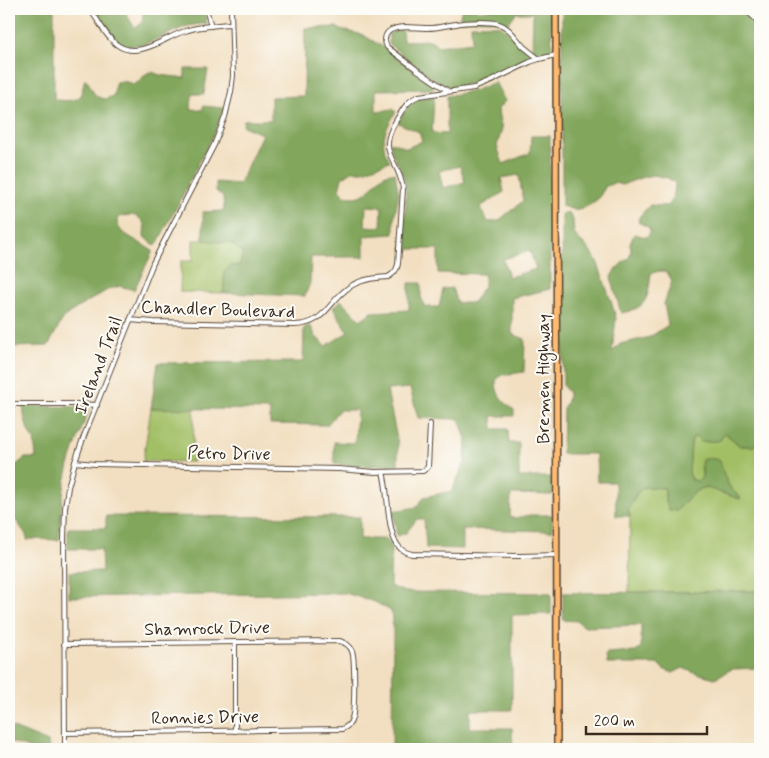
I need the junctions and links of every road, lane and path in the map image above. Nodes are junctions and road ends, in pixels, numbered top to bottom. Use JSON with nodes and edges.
{"nodes":[{"id":1,"x":90,"y":9,"type":"edge"},
{"id":2,"x":206,"y":9,"type":"edge"},
{"id":3,"x":231,"y":9,"type":"edge"},
{"id":4,"x":556,"y":9,"type":"edge"},
{"id":5,"x":745,"y":9,"type":"edge"},
{"id":6,"x":760,"y":23,"type":"edge"},
{"id":7,"x":231,"y":24,"type":"junction"},
{"id":8,"x":211,"y":26,"type":"junction"},
{"id":9,"x":556,"y":55,"type":"junction"},
{"id":10,"x":539,"y":59,"type":"junction"},
{"id":11,"x":449,"y":92,"type":"junction"},
{"id":12,"x":130,"y":320,"type":"junction"},
{"id":13,"x":9,"y":404,"type":"edge"},
{"id":14,"x":97,"y":405,"type":"junction"},
{"id":15,"x":430,"y":424,"type":"dead end"},
{"id":16,"x":75,"y":462,"type":"junction"},
{"id":17,"x":383,"y":472,"type":"junction"},
{"id":18,"x":557,"y":556,"type":"junction"},
{"id":19,"x":235,"y":642,"type":"junction"},
{"id":20,"x":64,"y":644,"type":"junction"},
{"id":21,"x":345,"y":728,"type":"joint"},
{"id":22,"x":235,"y":731,"type":"junction"},
{"id":23,"x":65,"y":733,"type":"junction"},
{"id":24,"x":65,"y":749,"type":"edge"},
{"id":25,"x":557,"y":749,"type":"edge"}],
"edges":[{"from":1,"to":8,"type":"street"},
{"from":2,"to":8,"type":"street"},
{"from":3,"to":7,"type":"street","name":"Ireland Trail"},
{"from":4,"to":9,"type":"main road","name":"Bremen Highway"},
{"from":5,"to":6,"type":"street"},
{"from":7,"to":8,"type":"street"},
{"from":7,"to":12,"type":"street","name":"Ireland Trail"},
{"from":9,"to":10,"type":"street","name":"Chandler Boulevard"},
{"from":9,"to":18,"type":"main road","name":"Bremen Highway"},
{"from":10,"to":11,"type":"street","name":"Chandler Boulevard"},
{"from":10,"to":11,"type":"street"},
{"from":11,"to":12,"type":"street","name":"Chandler Boulevard"},
{"from":12,"to":14,"type":"street","name":"Ireland Trail"},
{"from":13,"to":14,"type":"street"},
{"from":14,"to":16,"type":"street","name":"Ireland Trail"},
{"from":15,"to":17,"type":"street","name":"Petro Drive"},
{"from":16,"to":17,"type":"street","name":"Petro Drive"},
{"from":16,"to":20,"type":"street","name":"Ireland Trail"},
{"from":17,"to":18,"type":"street"},
{"from":18,"to":25,"type":"main road","name":"Bremen Highway"},
{"from":19,"to":20,"type":"street","name":"Shamrock Drive"},
{"from":19,"to":21,"type":"street","name":"Shamrock Drive"},
{"from":19,"to":22,"type":"street"},
{"from":20,"to":23,"type":"street","name":"Ireland Trail"},
{"from":21,"to":22,"type":"street","name":"Ronnies Drive"},
{"from":22,"to":23,"type":"street","name":"Ronnies Drive"},
{"from":23,"to":24,"type":"street","name":"Ireland Trail"}]}
